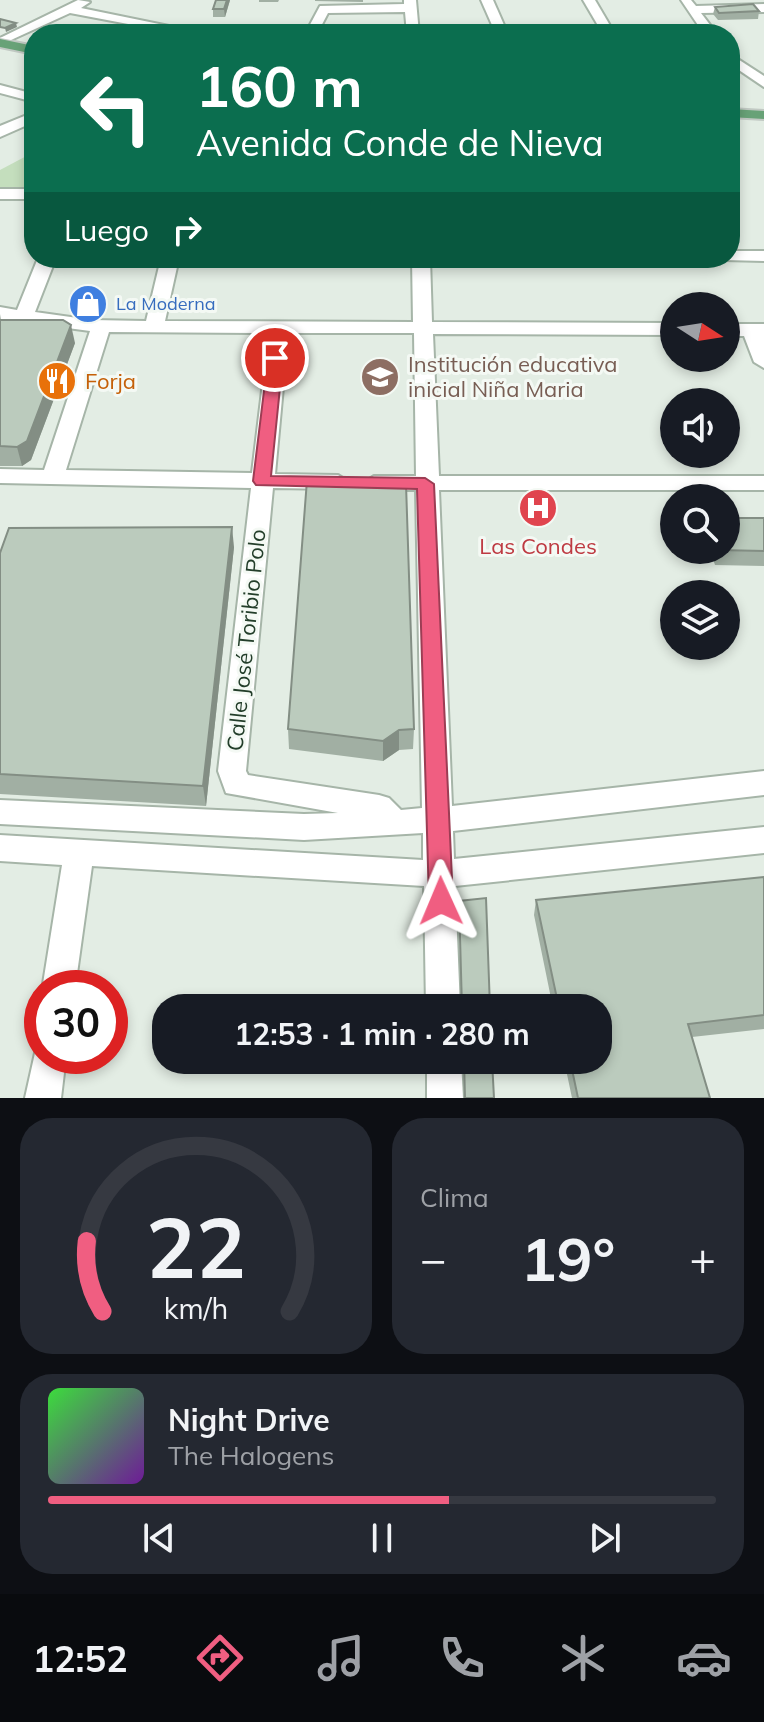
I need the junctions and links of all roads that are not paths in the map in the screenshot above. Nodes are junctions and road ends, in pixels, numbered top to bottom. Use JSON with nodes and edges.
{"nodes":[{"id":1,"x":90,"y":0,"type":"edge"},
{"id":2,"x":487,"y":0,"type":"edge"},
{"id":3,"x":589,"y":0,"type":"edge"},
{"id":4,"x":410,"y":4,"type":"edge"},
{"id":5,"x":689,"y":5,"type":"edge"},
{"id":6,"x":764,"y":8,"type":"edge"},
{"id":7,"x":68,"y":9,"type":"junction"},
{"id":8,"x":34,"y":24,"type":"edge"},
{"id":9,"x":148,"y":24,"type":"edge"},
{"id":10,"x":316,"y":24,"type":"edge"},
{"id":11,"x":412,"y":24,"type":"edge"},
{"id":12,"x":498,"y":24,"type":"edge"},
{"id":13,"x":603,"y":24,"type":"edge"},
{"id":14,"x":703,"y":24,"type":"edge"},
{"id":15,"x":24,"y":28,"type":"edge"},
{"id":16,"x":2,"y":38,"type":"edge"},
{"id":17,"x":24,"y":41,"type":"edge"},
{"id":18,"x":24,"y":46,"type":"edge"},
{"id":19,"x":740,"y":66,"type":"edge"},
{"id":20,"x":740,"y":72,"type":"edge"},
{"id":21,"x":748,"y":72,"type":"junction"},
{"id":22,"x":764,"y":83,"type":"edge"},
{"id":23,"x":0,"y":89,"type":"edge"},
{"id":24,"x":24,"y":95,"type":"edge"},
{"id":25,"x":740,"y":106,"type":"edge"},
{"id":26,"x":764,"y":107,"type":"edge"},
{"id":27,"x":740,"y":114,"type":"edge"},
{"id":28,"x":764,"y":115,"type":"edge"},
{"id":29,"x":24,"y":121,"type":"edge"},
{"id":30,"x":0,"y":132,"type":"edge"},
{"id":31,"x":0,"y":194,"type":"edge"},
{"id":32,"x":24,"y":194,"type":"edge"},
{"id":33,"x":740,"y":256,"type":"edge"},
{"id":34,"x":764,"y":256,"type":"edge"},
{"id":35,"x":43,"y":268,"type":"edge"},
{"id":36,"x":168,"y":268,"type":"edge"},
{"id":37,"x":421,"y":268,"type":"edge"},
{"id":38,"x":0,"y":313,"type":"edge"},
{"id":39,"x":23,"y":318,"type":"junction"},
{"id":40,"x":101,"y":326,"type":"junction"},
{"id":41,"x":154,"y":327,"type":"junction"},
{"id":42,"x":421,"y":327,"type":"junction"},
{"id":43,"x":279,"y":328,"type":"junction"},
{"id":44,"x":660,"y":329,"type":"edge"},
{"id":45,"x":757,"y":330,"type":"edge"},
{"id":46,"x":764,"y":362,"type":"edge"},
{"id":47,"x":0,"y":476,"type":"edge"},
{"id":48,"x":53,"y":477,"type":"junction"},
{"id":49,"x":262,"y":481,"type":"junction"},
{"id":50,"x":764,"y":483,"type":"edge"},
{"id":51,"x":425,"y":484,"type":"junction"},
{"id":52,"x":764,"y":783,"type":"edge"},
{"id":53,"x":0,"y":812,"type":"edge"},
{"id":54,"x":438,"y":820,"type":"junction"},
{"id":55,"x":395,"y":823,"type":"junction"},
{"id":56,"x":764,"y":840,"type":"edge"},
{"id":57,"x":0,"y":848,"type":"edge"},
{"id":58,"x":79,"y":853,"type":"junction"},
{"id":59,"x":440,"y":874,"type":"junction"},
{"id":60,"x":61,"y":970,"type":"edge"},
{"id":61,"x":443,"y":994,"type":"edge"},
{"id":62,"x":46,"y":1074,"type":"edge"},
{"id":63,"x":444,"y":1074,"type":"edge"},
{"id":64,"x":43,"y":1098,"type":"edge"},
{"id":65,"x":445,"y":1098,"type":"edge"}],
"edges":[{"from":1,"to":7,"type":"street"},
{"from":2,"to":12,"type":"street"},
{"from":3,"to":13,"type":"street"},
{"from":4,"to":10,"type":"street"},
{"from":4,"to":11,"type":"street"},
{"from":5,"to":6,"type":"street"},
{"from":5,"to":14,"type":"street"},
{"from":7,"to":8,"type":"street"},
{"from":7,"to":9,"type":"street"},
{"from":15,"to":16,"type":"street"},
{"from":16,"to":17,"type":"main road"},
{"from":16,"to":18,"type":"main road"},
{"from":19,"to":21,"type":"street"},
{"from":20,"to":21,"type":"street"},
{"from":21,"to":22,"type":"street"},
{"from":23,"to":24,"type":"street"},
{"from":25,"to":26,"type":"main road"},
{"from":27,"to":28,"type":"main road"},
{"from":29,"to":30,"type":"street"},
{"from":31,"to":32,"type":"street"},
{"from":33,"to":34,"type":"street"},
{"from":35,"to":39,"type":"street"},
{"from":36,"to":41,"type":"street"},
{"from":37,"to":42,"type":"street"},
{"from":38,"to":39,"type":"street"},
{"from":39,"to":40,"type":"street"},
{"from":40,"to":41,"type":"street"},
{"from":40,"to":48,"type":"street"},
{"from":41,"to":43,"type":"street"},
{"from":42,"to":43,"type":"street"},
{"from":42,"to":44,"type":"street"},
{"from":42,"to":51,"type":"street"},
{"from":43,"to":49,"type":"street","name":"Calle José Toribio Polo"},
{"from":45,"to":46,"type":"street"},
{"from":47,"to":48,"type":"street"},
{"from":48,"to":49,"type":"street"},
{"from":49,"to":51,"type":"street"},
{"from":49,"to":55,"type":"street","name":"Calle José Toribio Polo"},
{"from":50,"to":51,"type":"street"},
{"from":51,"to":54,"type":"street"},
{"from":52,"to":54,"type":"street"},
{"from":53,"to":55,"type":"street"},
{"from":54,"to":55,"type":"street"},
{"from":54,"to":59,"type":"street"},
{"from":56,"to":59,"type":"street"},
{"from":57,"to":58,"type":"street"},
{"from":58,"to":59,"type":"street"},
{"from":58,"to":60,"type":"street"},
{"from":59,"to":61,"type":"street"},
{"from":62,"to":64,"type":"street"},
{"from":63,"to":65,"type":"street"}]}
